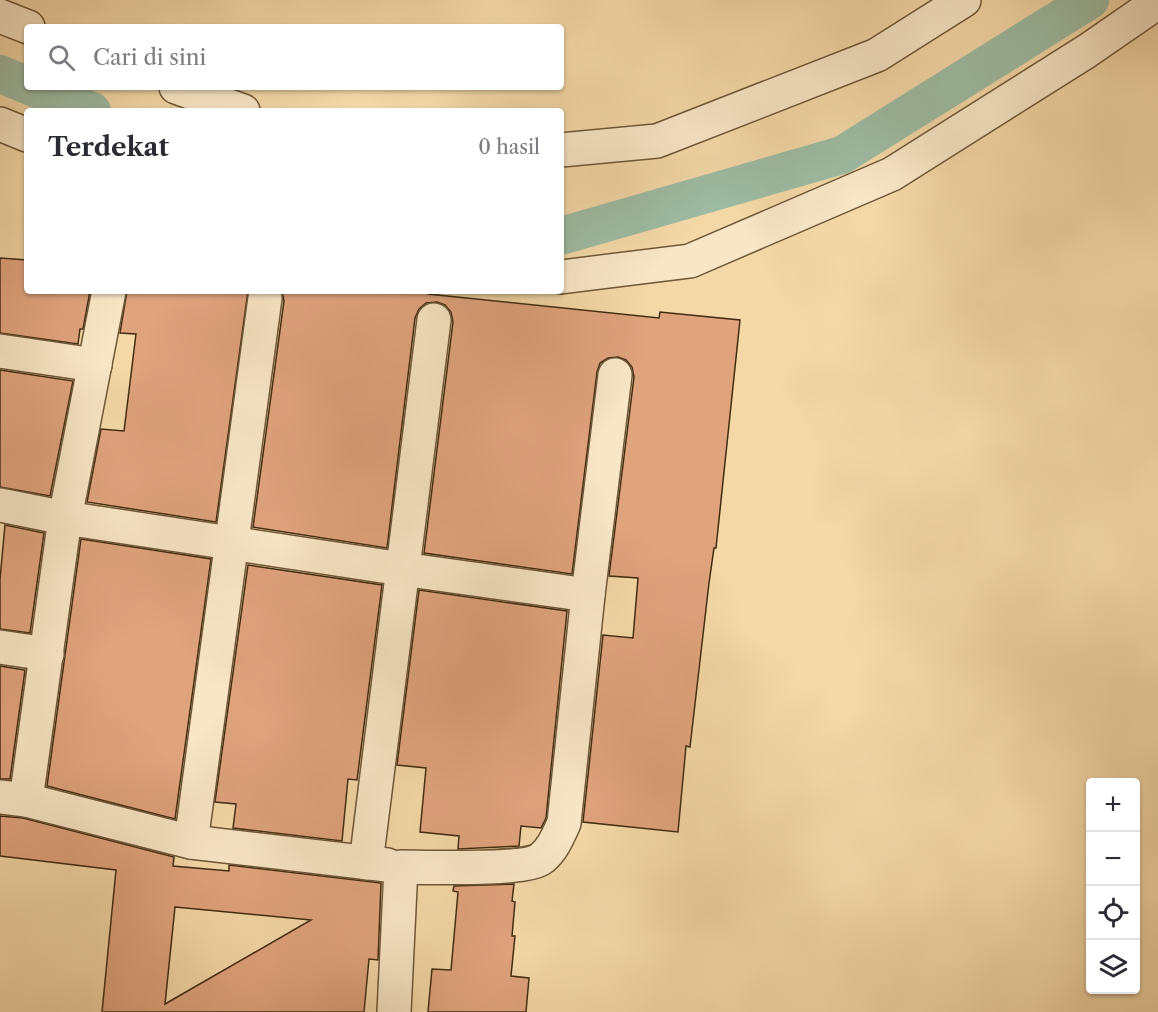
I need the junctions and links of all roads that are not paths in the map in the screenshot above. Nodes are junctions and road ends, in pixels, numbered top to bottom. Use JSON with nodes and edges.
{"nodes":[{"id":1,"x":963,"y":0,"type":"edge"},
{"id":2,"x":1158,"y":2,"type":"edge"},
{"id":3,"x":0,"y":16,"type":"edge"},
{"id":4,"x":24,"y":25,"type":"edge"},
{"id":5,"x":184,"y":90,"type":"edge"},
{"id":6,"x":235,"y":108,"type":"edge"},
{"id":7,"x":0,"y":124,"type":"edge"},
{"id":8,"x":24,"y":134,"type":"edge"},
{"id":9,"x":564,"y":150,"type":"edge"},
{"id":10,"x":564,"y":277,"type":"edge"},
{"id":11,"x":108,"y":294,"type":"edge"},
{"id":12,"x":265,"y":298,"type":"dead end"},
{"id":13,"x":434,"y":320,"type":"dead end"},
{"id":14,"x":0,"y":351,"type":"edge"},
{"id":15,"x":95,"y":365,"type":"junction"},
{"id":16,"x":615,"y":375,"type":"dead end"},
{"id":17,"x":0,"y":505,"type":"edge"},
{"id":18,"x":65,"y":518,"type":"junction"},
{"id":19,"x":231,"y":542,"type":"junction"},
{"id":20,"x":402,"y":569,"type":"junction"},
{"id":21,"x":588,"y":595,"type":"junction"},
{"id":22,"x":0,"y":647,"type":"edge"},
{"id":23,"x":47,"y":654,"type":"junction"},
{"id":24,"x":13,"y":799,"type":"edge"},
{"id":25,"x":191,"y":842,"type":"junction"},
{"id":26,"x":366,"y":863,"type":"junction"},
{"id":27,"x":401,"y":867,"type":"junction"},
{"id":28,"x":394,"y":1012,"type":"edge"}],
"edges":[{"from":1,"to":9,"type":"street"},
{"from":2,"to":10,"type":"street"},
{"from":3,"to":4,"type":"street"},
{"from":5,"to":6,"type":"street"},
{"from":7,"to":8,"type":"street"},
{"from":11,"to":15,"type":"street"},
{"from":12,"to":19,"type":"street"},
{"from":13,"to":20,"type":"street"},
{"from":14,"to":15,"type":"street"},
{"from":15,"to":18,"type":"street"},
{"from":16,"to":21,"type":"street"},
{"from":17,"to":18,"type":"street"},
{"from":18,"to":19,"type":"street"},
{"from":18,"to":23,"type":"street"},
{"from":19,"to":20,"type":"street"},
{"from":19,"to":25,"type":"street"},
{"from":20,"to":21,"type":"street"},
{"from":20,"to":26,"type":"street"},
{"from":21,"to":27,"type":"street"},
{"from":22,"to":23,"type":"street"},
{"from":23,"to":24,"type":"street"},
{"from":24,"to":25,"type":"street"},
{"from":25,"to":26,"type":"street"},
{"from":26,"to":27,"type":"street"},
{"from":27,"to":28,"type":"street"}]}
